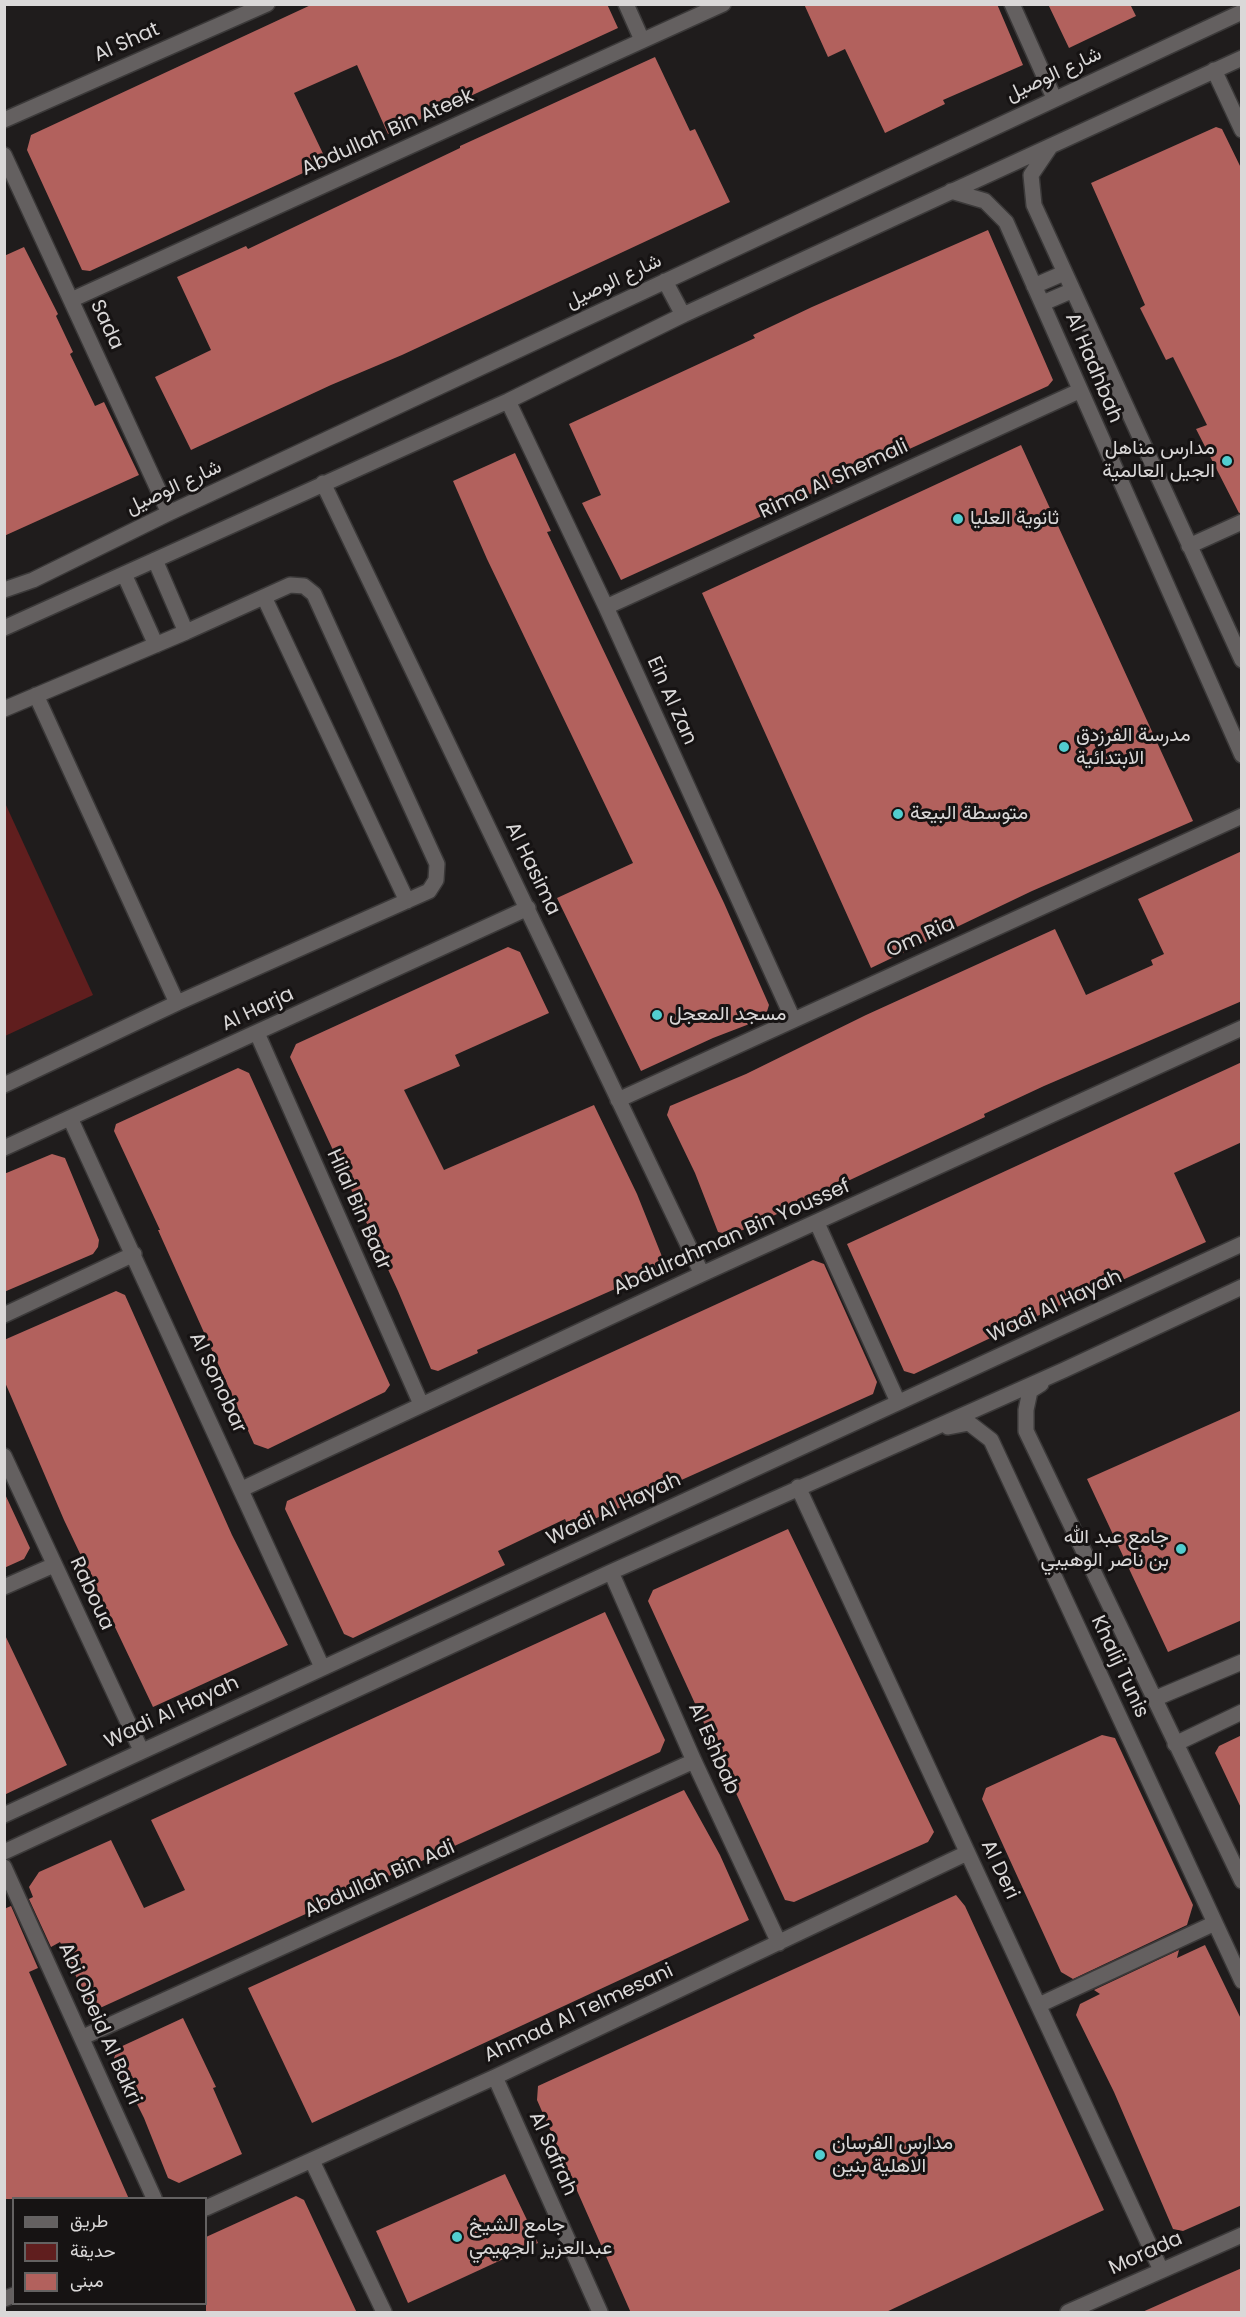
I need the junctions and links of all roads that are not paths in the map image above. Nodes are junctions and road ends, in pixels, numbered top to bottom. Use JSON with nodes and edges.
{"nodes":[{"id":1,"x":267,"y":4,"type":"edge"},
{"id":2,"x":626,"y":4,"type":"edge"},
{"id":3,"x":723,"y":4,"type":"edge"},
{"id":4,"x":1012,"y":4,"type":"edge"},
{"id":5,"x":1242,"y":12,"type":"edge"},
{"id":6,"x":642,"y":40,"type":"junction"},
{"id":7,"x":1242,"y":58,"type":"edge"},
{"id":8,"x":1214,"y":70,"type":"junction"},
{"id":9,"x":1054,"y":98,"type":"junction"},
{"id":10,"x":4,"y":120,"type":"edge"},
{"id":11,"x":1242,"y":130,"type":"edge"},
{"id":12,"x":1052,"y":144,"type":"junction"},
{"id":13,"x":4,"y":155,"type":"edge"},
{"id":14,"x":951,"y":191,"type":"junction"},
{"id":15,"x":1064,"y":273,"type":"junction"},
{"id":16,"x":665,"y":281,"type":"junction"},
{"id":17,"x":1034,"y":286,"type":"junction"},
{"id":18,"x":1071,"y":291,"type":"junction"},
{"id":19,"x":71,"y":300,"type":"junction"},
{"id":20,"x":1042,"y":303,"type":"junction"},
{"id":21,"x":683,"y":315,"type":"junction"},
{"id":22,"x":1079,"y":391,"type":"junction"},
{"id":23,"x":508,"y":401,"type":"junction"},
{"id":24,"x":323,"y":483,"type":"junction"},
{"id":25,"x":169,"y":513,"type":"junction"},
{"id":26,"x":1242,"y":522,"type":"edge"},
{"id":27,"x":1189,"y":546,"type":"junction"},
{"id":28,"x":155,"y":560,"type":"junction"},
{"id":29,"x":124,"y":574,"type":"junction"},
{"id":30,"x":4,"y":590,"type":"edge"},
{"id":31,"x":264,"y":597,"type":"junction"},
{"id":32,"x":606,"y":608,"type":"junction"},
{"id":33,"x":4,"y":628,"type":"edge"},
{"id":34,"x":186,"y":632,"type":"junction"},
{"id":35,"x":156,"y":645,"type":"junction"},
{"id":36,"x":1242,"y":660,"type":"edge"},
{"id":37,"x":36,"y":695,"type":"junction"},
{"id":38,"x":4,"y":709,"type":"edge"},
{"id":39,"x":1242,"y":755,"type":"edge"},
{"id":40,"x":1242,"y":816,"type":"edge"},
{"id":41,"x":406,"y":901,"type":"junction"},
{"id":42,"x":528,"y":908,"type":"junction"},
{"id":43,"x":177,"y":1003,"type":"junction"},
{"id":44,"x":793,"y":1019,"type":"junction"},
{"id":45,"x":1242,"y":1028,"type":"edge"},
{"id":46,"x":257,"y":1033,"type":"junction"},
{"id":47,"x":4,"y":1085,"type":"edge"},
{"id":48,"x":618,"y":1100,"type":"junction"},
{"id":49,"x":70,"y":1118,"type":"junction"},
{"id":50,"x":4,"y":1148,"type":"edge"},
{"id":51,"x":817,"y":1223,"type":"junction"},
{"id":52,"x":1242,"y":1244,"type":"edge"},
{"id":53,"x":134,"y":1254,"type":"junction"},
{"id":54,"x":702,"y":1274,"type":"junction"},
{"id":55,"x":1242,"y":1287,"type":"edge"},
{"id":56,"x":4,"y":1315,"type":"edge"},
{"id":57,"x":1064,"y":1370,"type":"junction"},
{"id":58,"x":898,"y":1402,"type":"junction"},
{"id":59,"x":421,"y":1404,"type":"junction"},
{"id":60,"x":921,"y":1431,"type":"junction"},
{"id":61,"x":4,"y":1456,"type":"edge"},
{"id":62,"x":798,"y":1487,"type":"junction"},
{"id":63,"x":242,"y":1490,"type":"junction"},
{"id":64,"x":54,"y":1565,"type":"junction"},
{"id":65,"x":611,"y":1572,"type":"junction"},
{"id":66,"x":4,"y":1587,"type":"edge"},
{"id":67,"x":1242,"y":1662,"type":"edge"},
{"id":68,"x":322,"y":1667,"type":"junction"},
{"id":69,"x":1154,"y":1699,"type":"junction"},
{"id":70,"x":1242,"y":1712,"type":"edge"},
{"id":71,"x":1175,"y":1744,"type":"junction"},
{"id":72,"x":141,"y":1750,"type":"junction"},
{"id":73,"x":694,"y":1761,"type":"junction"},
{"id":74,"x":4,"y":1815,"type":"edge"},
{"id":75,"x":4,"y":1852,"type":"edge"},
{"id":76,"x":967,"y":1853,"type":"junction"},
{"id":77,"x":4,"y":1867,"type":"edge"},
{"id":78,"x":1242,"y":1881,"type":"edge"},
{"id":79,"x":1215,"y":1923,"type":"junction"},
{"id":80,"x":779,"y":1943,"type":"junction"},
{"id":81,"x":1242,"y":1981,"type":"edge"},
{"id":82,"x":1039,"y":2005,"type":"junction"},
{"id":83,"x":83,"y":2037,"type":"junction"},
{"id":84,"x":495,"y":2078,"type":"junction"},
{"id":85,"x":312,"y":2161,"type":"junction"},
{"id":86,"x":152,"y":2197,"type":"edge"},
{"id":87,"x":207,"y":2208,"type":"edge"},
{"id":88,"x":1242,"y":2235,"type":"edge"},
{"id":89,"x":1161,"y":2270,"type":"junction"},
{"id":90,"x":384,"y":2313,"type":"edge"},
{"id":91,"x":600,"y":2313,"type":"edge"},
{"id":92,"x":1068,"y":2313,"type":"edge"}],
"edges":[{"from":1,"to":10,"type":"street","name":"Al Shat"},
{"from":2,"to":6,"type":"street"},
{"from":3,"to":6,"type":"street","name":"Abdullah Bin Ateek"},
{"from":4,"to":9,"type":"street"},
{"from":5,"to":9,"type":"street","name":"شارع الوصيل"},
{"from":6,"to":19,"type":"street","name":"Abdullah Bin Ateek"},
{"from":7,"to":8,"type":"street"},
{"from":8,"to":11,"type":"street"},
{"from":8,"to":12,"type":"street"},
{"from":9,"to":16,"type":"street","name":"شارع الوصيل"},
{"from":12,"to":14,"type":"street"},
{"from":12,"to":15,"type":"street","name":"Al Hadhbah"},
{"from":13,"to":19,"type":"street","name":"Sada"},
{"from":14,"to":17,"type":"street","name":"Al Hadhbah"},
{"from":14,"to":21,"type":"street"},
{"from":15,"to":17,"type":"street"},
{"from":15,"to":18,"type":"street","name":"Al Hadhbah"},
{"from":16,"to":21,"type":"street"},
{"from":16,"to":25,"type":"street","name":"شارع الوصيل"},
{"from":17,"to":20,"type":"street","name":"Al Hadhbah"},
{"from":18,"to":20,"type":"street"},
{"from":18,"to":27,"type":"street","name":"Al Hadhbah"},
{"from":19,"to":25,"type":"street","name":"Sada"},
{"from":20,"to":22,"type":"street","name":"Al Hadhbah"},
{"from":21,"to":23,"type":"street"},
{"from":22,"to":32,"type":"street","name":"Rima Al Shemali"},
{"from":22,"to":39,"type":"street","name":"Al Hadhbah"},
{"from":23,"to":24,"type":"street"},
{"from":23,"to":32,"type":"street","name":"Ein Al Zan"},
{"from":24,"to":28,"type":"street"},
{"from":24,"to":42,"type":"street","name":"Al Hasima"},
{"from":25,"to":30,"type":"street","name":"شارع الوصيل"},
{"from":26,"to":27,"type":"street"},
{"from":27,"to":36,"type":"street","name":"Al Hadhbah"},
{"from":28,"to":29,"type":"street"},
{"from":28,"to":34,"type":"street"},
{"from":29,"to":33,"type":"street"},
{"from":29,"to":35,"type":"street"},
{"from":31,"to":34,"type":"street"},
{"from":31,"to":41,"type":"street"},
{"from":31,"to":41,"type":"street"},
{"from":32,"to":44,"type":"street","name":"Ein Al Zan"},
{"from":34,"to":35,"type":"street"},
{"from":35,"to":37,"type":"street"},
{"from":37,"to":38,"type":"street"},
{"from":37,"to":43,"type":"street"},
{"from":40,"to":44,"type":"street","name":"Om Ria"},
{"from":41,"to":43,"type":"street"},
{"from":42,"to":46,"type":"street","name":"Al Harja"},
{"from":42,"to":48,"type":"street","name":"Al Hasima"},
{"from":43,"to":47,"type":"street"},
{"from":44,"to":48,"type":"street","name":"Om Ria"},
{"from":45,"to":51,"type":"street","name":"Abdulrahman Bin Youssef"},
{"from":46,"to":49,"type":"street","name":"Al Harja"},
{"from":46,"to":59,"type":"street","name":"Hilal Bin Badr"},
{"from":48,"to":54,"type":"street","name":"Al Hasima"},
{"from":49,"to":50,"type":"street","name":"Al Harja"},
{"from":49,"to":53,"type":"street","name":"Al Sonobar"},
{"from":51,"to":54,"type":"street","name":"Abdulrahman Bin Youssef"},
{"from":51,"to":58,"type":"street"},
{"from":52,"to":58,"type":"street","name":"Wadi Al Hayah"},
{"from":53,"to":56,"type":"street"},
{"from":53,"to":63,"type":"street","name":"Al Sonobar"},
{"from":54,"to":59,"type":"street","name":"Abdulrahman Bin Youssef"},
{"from":55,"to":57,"type":"street"},
{"from":57,"to":60,"type":"street"},
{"from":57,"to":69,"type":"street","name":"Khalij Tunis"},
{"from":58,"to":68,"type":"street","name":"Wadi Al Hayah"},
{"from":59,"to":63,"type":"street","name":"Abdulrahman Bin Youssef"},
{"from":60,"to":62,"type":"street"},
{"from":60,"to":79,"type":"street","name":"Khalij Tunis"},
{"from":61,"to":64,"type":"street","name":"Raboua"},
{"from":62,"to":65,"type":"street"},
{"from":62,"to":76,"type":"street","name":"Al Deri"},
{"from":63,"to":68,"type":"street","name":"Al Sonobar"},
{"from":64,"to":66,"type":"street"},
{"from":64,"to":72,"type":"street","name":"Raboua"},
{"from":65,"to":73,"type":"street","name":"Al Eshbab"},
{"from":65,"to":75,"type":"street"},
{"from":67,"to":69,"type":"street"},
{"from":68,"to":72,"type":"street","name":"Wadi Al Hayah"},
{"from":69,"to":71,"type":"street","name":"Khalij Tunis"},
{"from":70,"to":71,"type":"street"},
{"from":71,"to":78,"type":"street","name":"Khalij Tunis"},
{"from":72,"to":74,"type":"street","name":"Wadi Al Hayah"},
{"from":73,"to":80,"type":"street","name":"Al Eshbab"},
{"from":73,"to":83,"type":"street","name":"Abdullah Bin Adi"},
{"from":76,"to":80,"type":"street","name":"Ahmad Al Telmesani"},
{"from":76,"to":82,"type":"street","name":"Al Deri"},
{"from":77,"to":83,"type":"street","name":"Abi Obeid Al Bakri"},
{"from":79,"to":81,"type":"street","name":"Khalij Tunis"},
{"from":79,"to":82,"type":"street"},
{"from":80,"to":84,"type":"street","name":"Ahmad Al Telmesani"},
{"from":82,"to":89,"type":"street","name":"Al Deri"},
{"from":83,"to":86,"type":"street","name":"Abi Obeid Al Bakri"},
{"from":84,"to":85,"type":"street","name":"Ahmad Al Telmesani"},
{"from":84,"to":91,"type":"street","name":"Al Safrah"},
{"from":85,"to":87,"type":"street","name":"Ahmad Al Telmesani"},
{"from":85,"to":90,"type":"street"},
{"from":88,"to":89,"type":"street","name":"Morada"},
{"from":89,"to":92,"type":"street","name":"Morada"}]}
